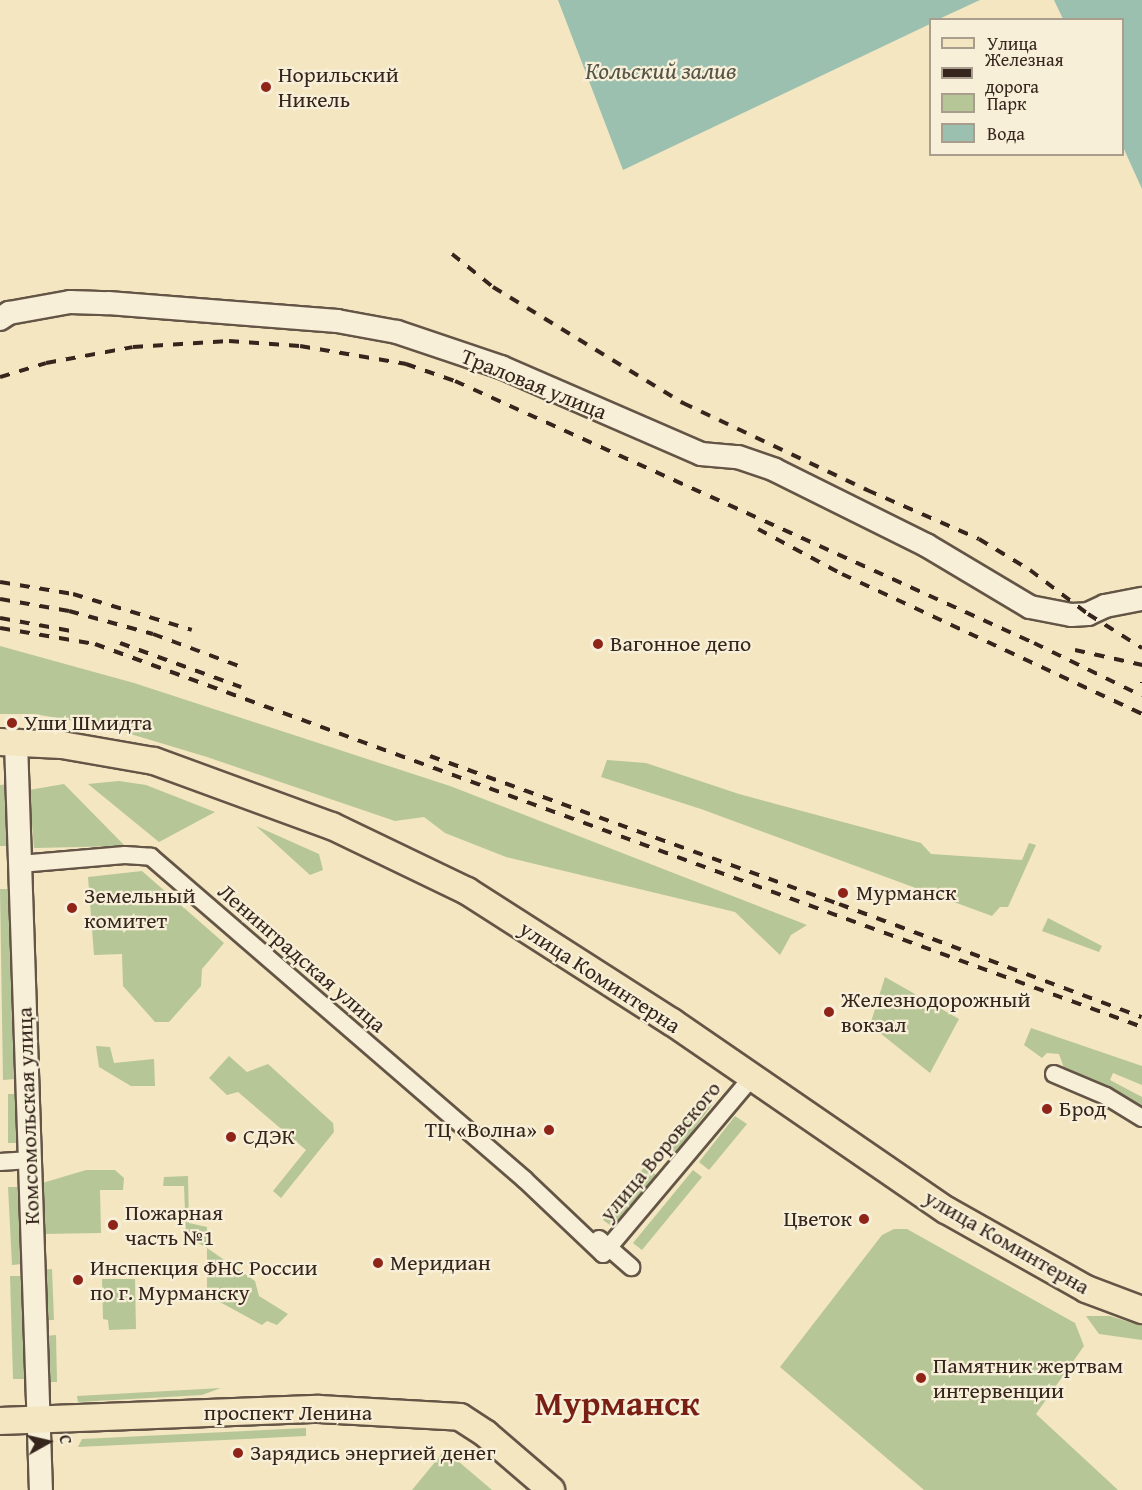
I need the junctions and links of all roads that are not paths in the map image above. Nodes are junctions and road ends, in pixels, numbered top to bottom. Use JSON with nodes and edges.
{"nodes":[{"id":1,"x":0,"y":319,"type":"edge"},
{"id":2,"x":1142,"y":599,"type":"edge"},
{"id":3,"x":8,"y":742,"type":"edge"},
{"id":4,"x":20,"y":864,"type":"junction"},
{"id":5,"x":1054,"y":1074,"type":"dead end"},
{"id":6,"x":752,"y":1077,"type":"junction"},
{"id":7,"x":1142,"y":1118,"type":"edge"},
{"id":8,"x":30,"y":1160,"type":"junction"},
{"id":9,"x":0,"y":1162,"type":"edge"},
{"id":10,"x":605,"y":1250,"type":"junction"},
{"id":11,"x":631,"y":1267,"type":"dead end"},
{"id":12,"x":1142,"y":1310,"type":"edge"},
{"id":13,"x":39,"y":1420,"type":"junction"},
{"id":14,"x":0,"y":1421,"type":"edge"},
{"id":15,"x":41,"y":1490,"type":"edge"},
{"id":16,"x":550,"y":1490,"type":"edge"}],
"edges":[{"from":1,"to":2,"type":"street","name":"Траловая улица"},
{"from":3,"to":4,"type":"street","name":"Комсомольская улица"},
{"from":3,"to":6,"type":"main road","name":"улица Коминтерна"},
{"from":4,"to":8,"type":"street","name":"Комсомольская улица"},
{"from":4,"to":10,"type":"street","name":"Ленинградская улица"},
{"from":5,"to":7,"type":"street"},
{"from":6,"to":10,"type":"street","name":"улица Воровского"},
{"from":6,"to":12,"type":"main road","name":"улица Коминтерна"},
{"from":8,"to":9,"type":"street"},
{"from":8,"to":13,"type":"street","name":"Комсомольская улица"},
{"from":10,"to":11,"type":"street","name":"Ленинградская улица"},
{"from":13,"to":14,"type":"main road","name":"проспект Ленина"},
{"from":13,"to":15,"type":"street","name":"Комсомольская улица"},
{"from":13,"to":16,"type":"main road","name":"проспект Ленина"}]}
